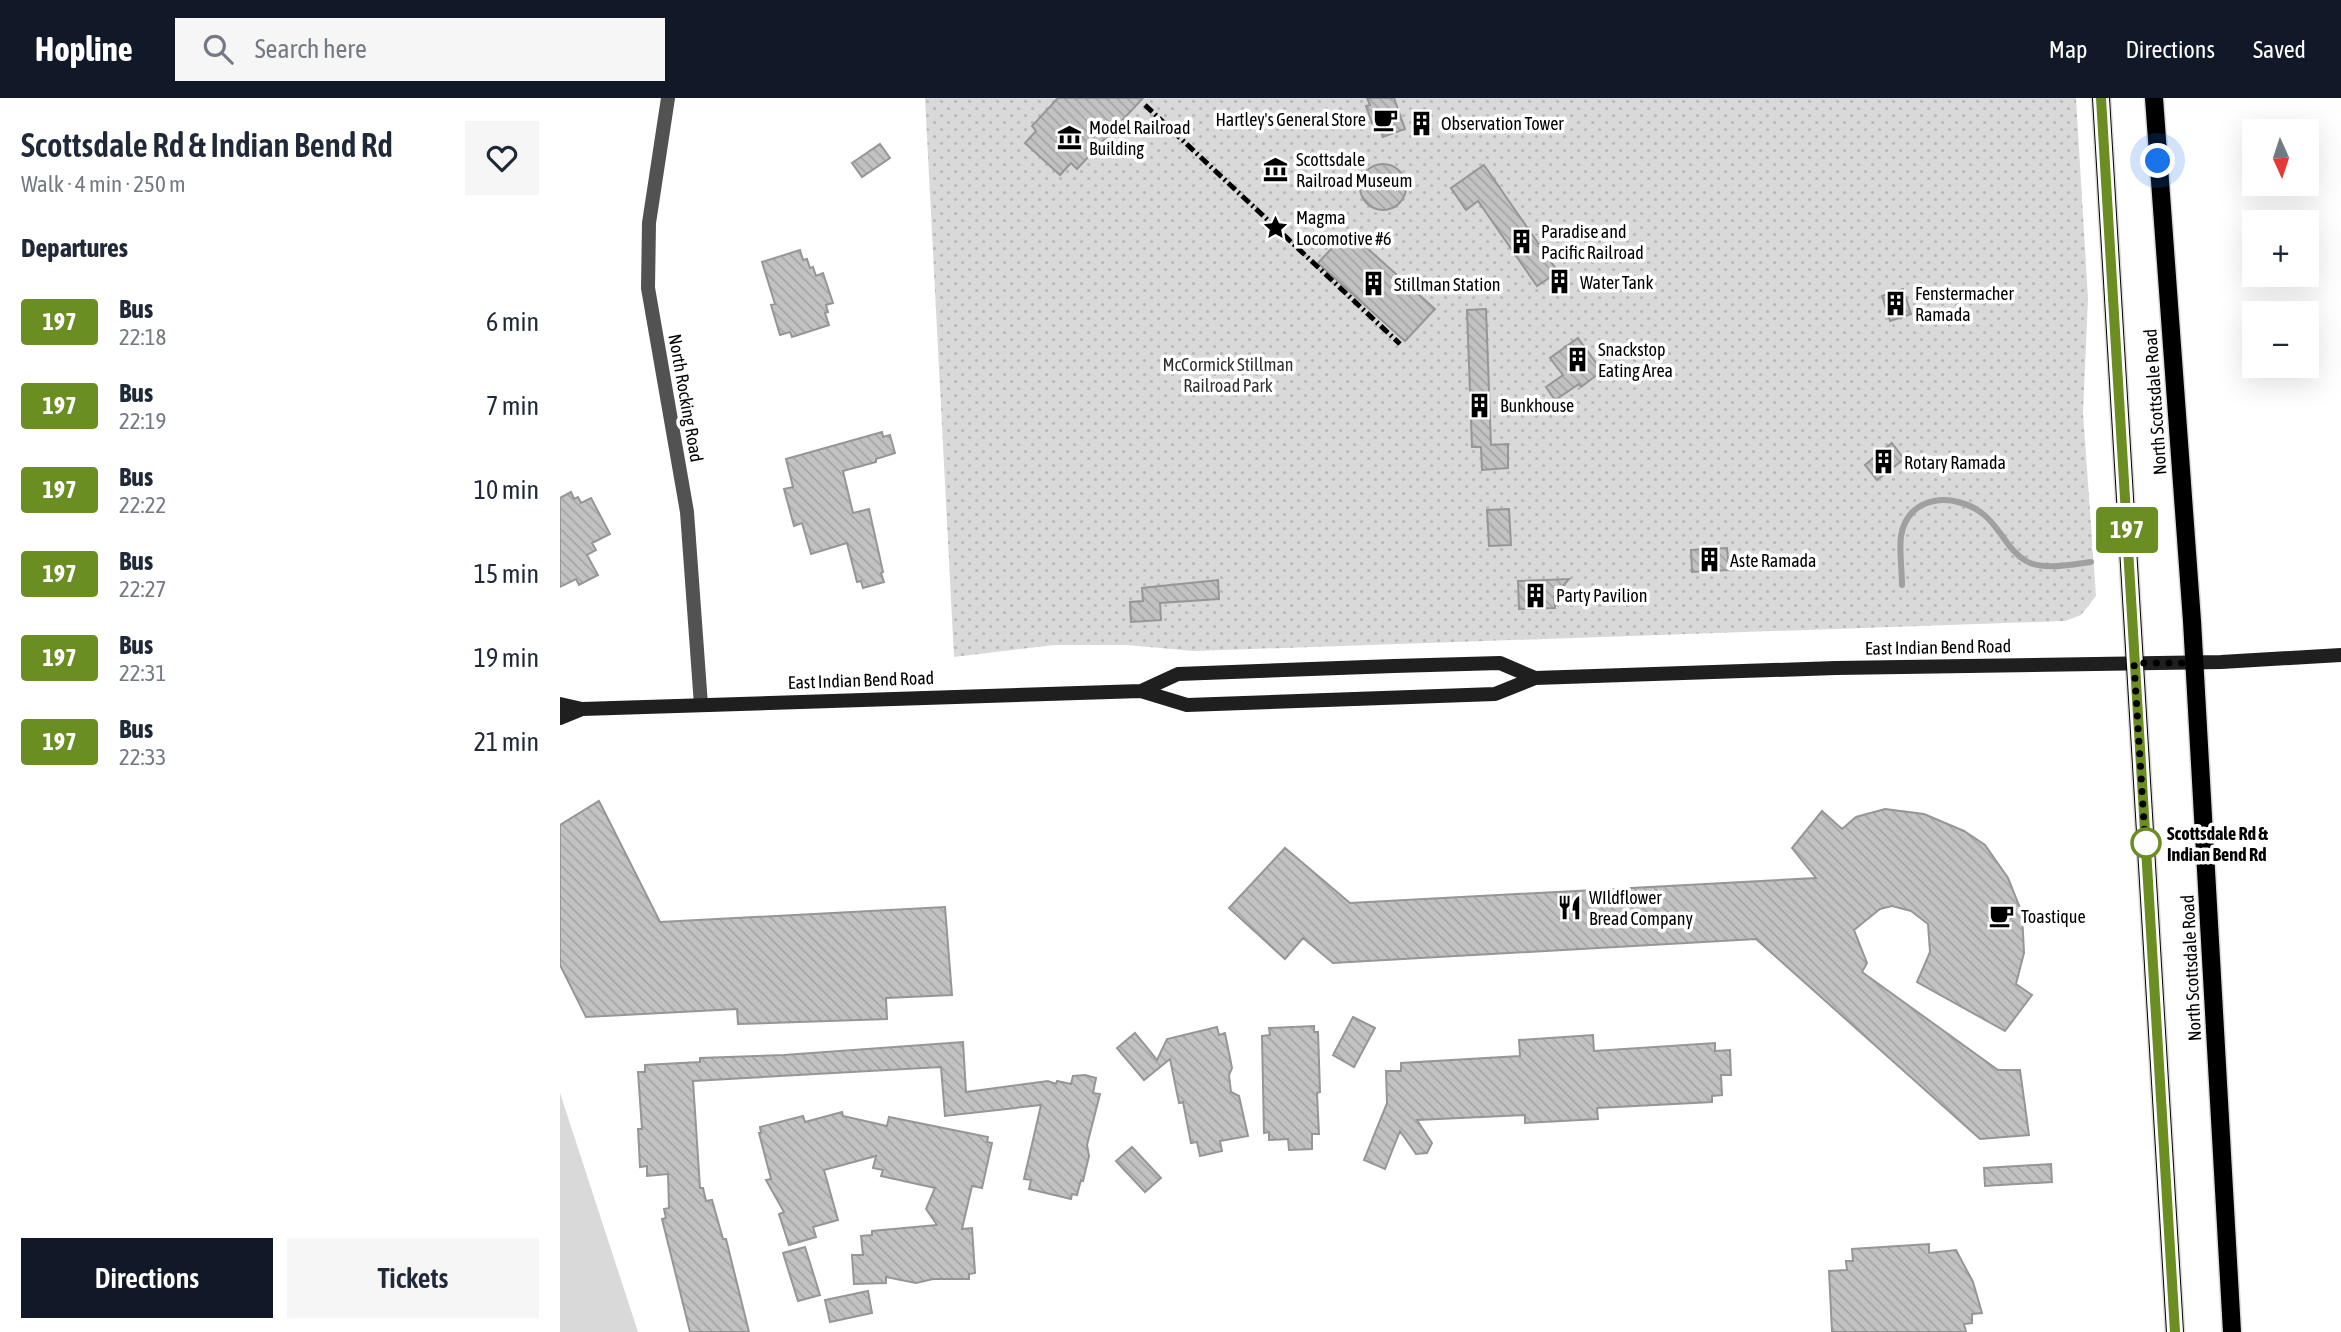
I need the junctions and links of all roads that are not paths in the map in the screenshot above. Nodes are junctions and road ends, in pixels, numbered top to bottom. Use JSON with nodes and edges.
{"nodes":[{"id":1,"x":668,"y":98,"type":"edge"},
{"id":2,"x":2101,"y":98,"type":"edge"},
{"id":3,"x":2153,"y":101,"type":"edge"},
{"id":4,"x":2341,"y":655,"type":"edge"},
{"id":5,"x":2134,"y":663,"type":"junction"},
{"id":6,"x":2194,"y":663,"type":"junction"},
{"id":7,"x":1535,"y":678,"type":"junction"},
{"id":8,"x":1141,"y":691,"type":"junction"},
{"id":9,"x":560,"y":704,"type":"edge"},
{"id":10,"x":701,"y":705,"type":"junction"},
{"id":11,"x":582,"y":709,"type":"junction"},
{"id":12,"x":560,"y":718,"type":"edge"},
{"id":13,"x":2175,"y":1332,"type":"edge"},
{"id":14,"x":2232,"y":1332,"type":"edge"}],
"edges":[{"from":1,"to":10,"type":"street","name":"North Rocking Road"},
{"from":2,"to":5,"type":"main road","name":"North Scottsdale Road"},
{"from":3,"to":6,"type":"main road","name":"North Scottsdale Road"},
{"from":4,"to":6,"type":"main road","name":"East Indian Bend Road"},
{"from":5,"to":6,"type":"main road","name":"East Indian Bend Road"},
{"from":5,"to":7,"type":"main road","name":"East Indian Bend Road"},
{"from":5,"to":13,"type":"main road","name":"North Scottsdale Road"},
{"from":6,"to":14,"type":"main road","name":"North Scottsdale Road"},
{"from":7,"to":8,"type":"main road","name":"East Indian Bend Road"},
{"from":7,"to":8,"type":"main road","name":"East Indian Bend Road"},
{"from":8,"to":10,"type":"main road","name":"East Indian Bend Road"},
{"from":9,"to":11,"type":"main road","name":"East Indian Bend Road"},
{"from":10,"to":11,"type":"main road","name":"East Indian Bend Road"},
{"from":11,"to":12,"type":"main road","name":"East Indian Bend Road"}]}
